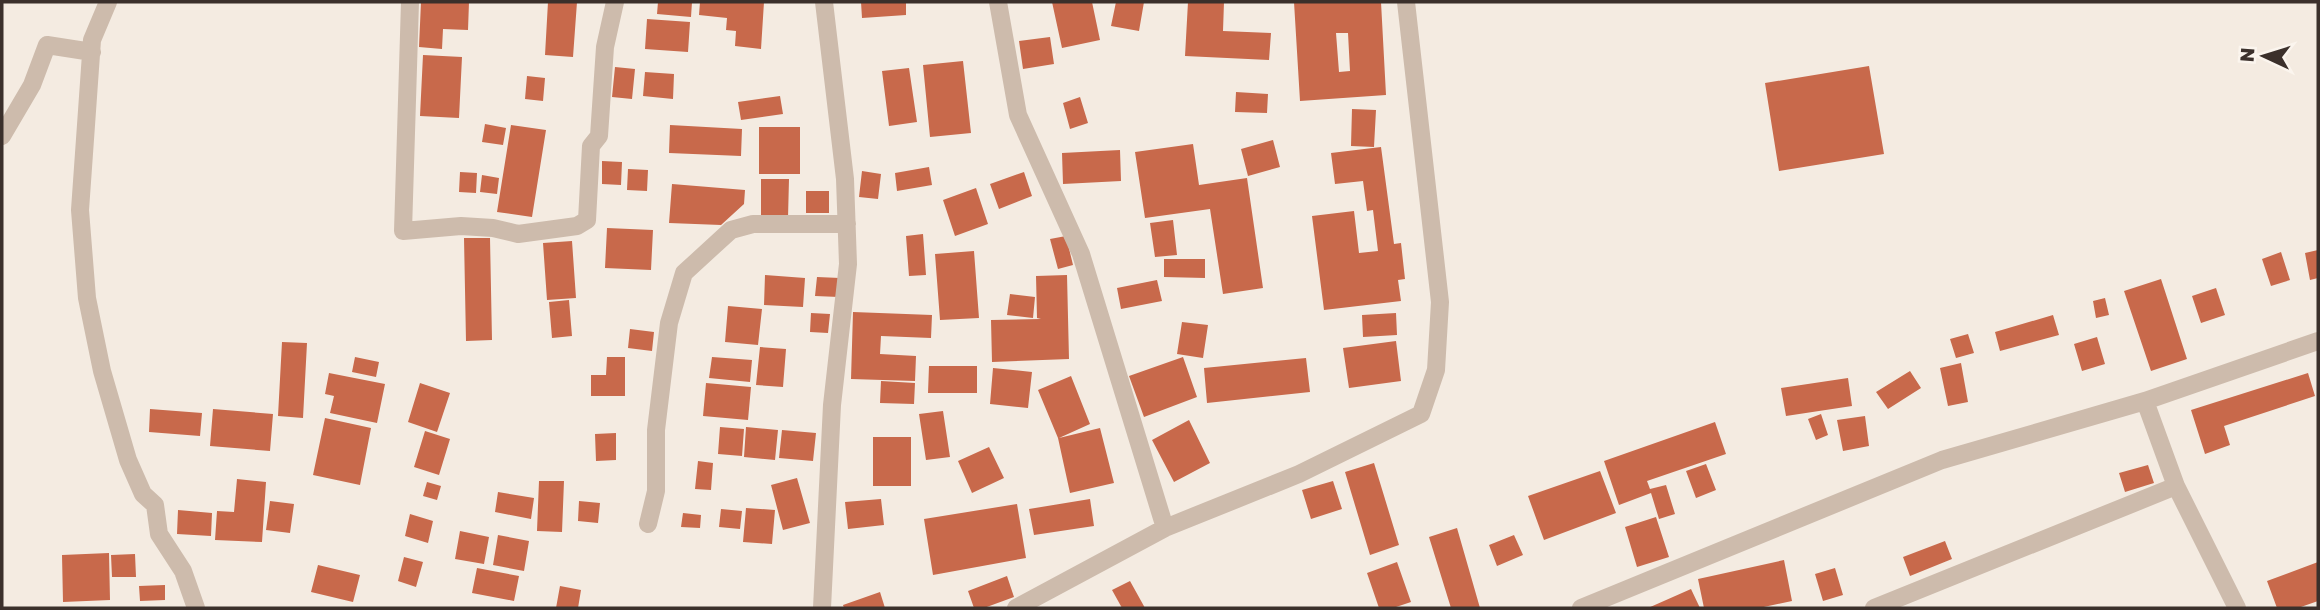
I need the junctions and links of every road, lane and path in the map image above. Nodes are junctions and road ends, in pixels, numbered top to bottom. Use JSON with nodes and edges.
{"nodes":[{"id":1,"x":108,"y":2,"type":"edge"},
{"id":2,"x":410,"y":2,"type":"edge"},
{"id":3,"x":615,"y":2,"type":"edge"},
{"id":4,"x":824,"y":2,"type":"edge"},
{"id":5,"x":998,"y":2,"type":"edge"},
{"id":6,"x":1406,"y":2,"type":"edge"},
{"id":7,"x":92,"y":52,"type":"junction"},
{"id":8,"x":2,"y":136,"type":"edge"},
{"id":9,"x":847,"y":224,"type":"junction"},
{"id":10,"x":2318,"y":341,"type":"edge"},
{"id":11,"x":2145,"y":401,"type":"junction"},
{"id":12,"x":2176,"y":486,"type":"junction"},
{"id":13,"x":648,"y":524,"type":"dead end"},
{"id":14,"x":1165,"y":527,"type":"junction"},
{"id":15,"x":196,"y":608,"type":"edge"},
{"id":16,"x":822,"y":608,"type":"edge"},
{"id":17,"x":1016,"y":608,"type":"edge"},
{"id":18,"x":1581,"y":608,"type":"edge"},
{"id":19,"x":1874,"y":608,"type":"edge"},
{"id":20,"x":2237,"y":608,"type":"edge"}],
"edges":[{"from":1,"to":7,"type":"street"},
{"from":2,"to":3,"type":"street"},
{"from":4,"to":9,"type":"street"},
{"from":5,"to":14,"type":"street"},
{"from":6,"to":14,"type":"street"},
{"from":7,"to":8,"type":"street"},
{"from":7,"to":15,"type":"street"},
{"from":9,"to":13,"type":"street"},
{"from":9,"to":16,"type":"street"},
{"from":10,"to":11,"type":"street"},
{"from":11,"to":12,"type":"street"},
{"from":11,"to":18,"type":"street"},
{"from":12,"to":19,"type":"street"},
{"from":12,"to":20,"type":"street"},
{"from":14,"to":17,"type":"street"}]}
